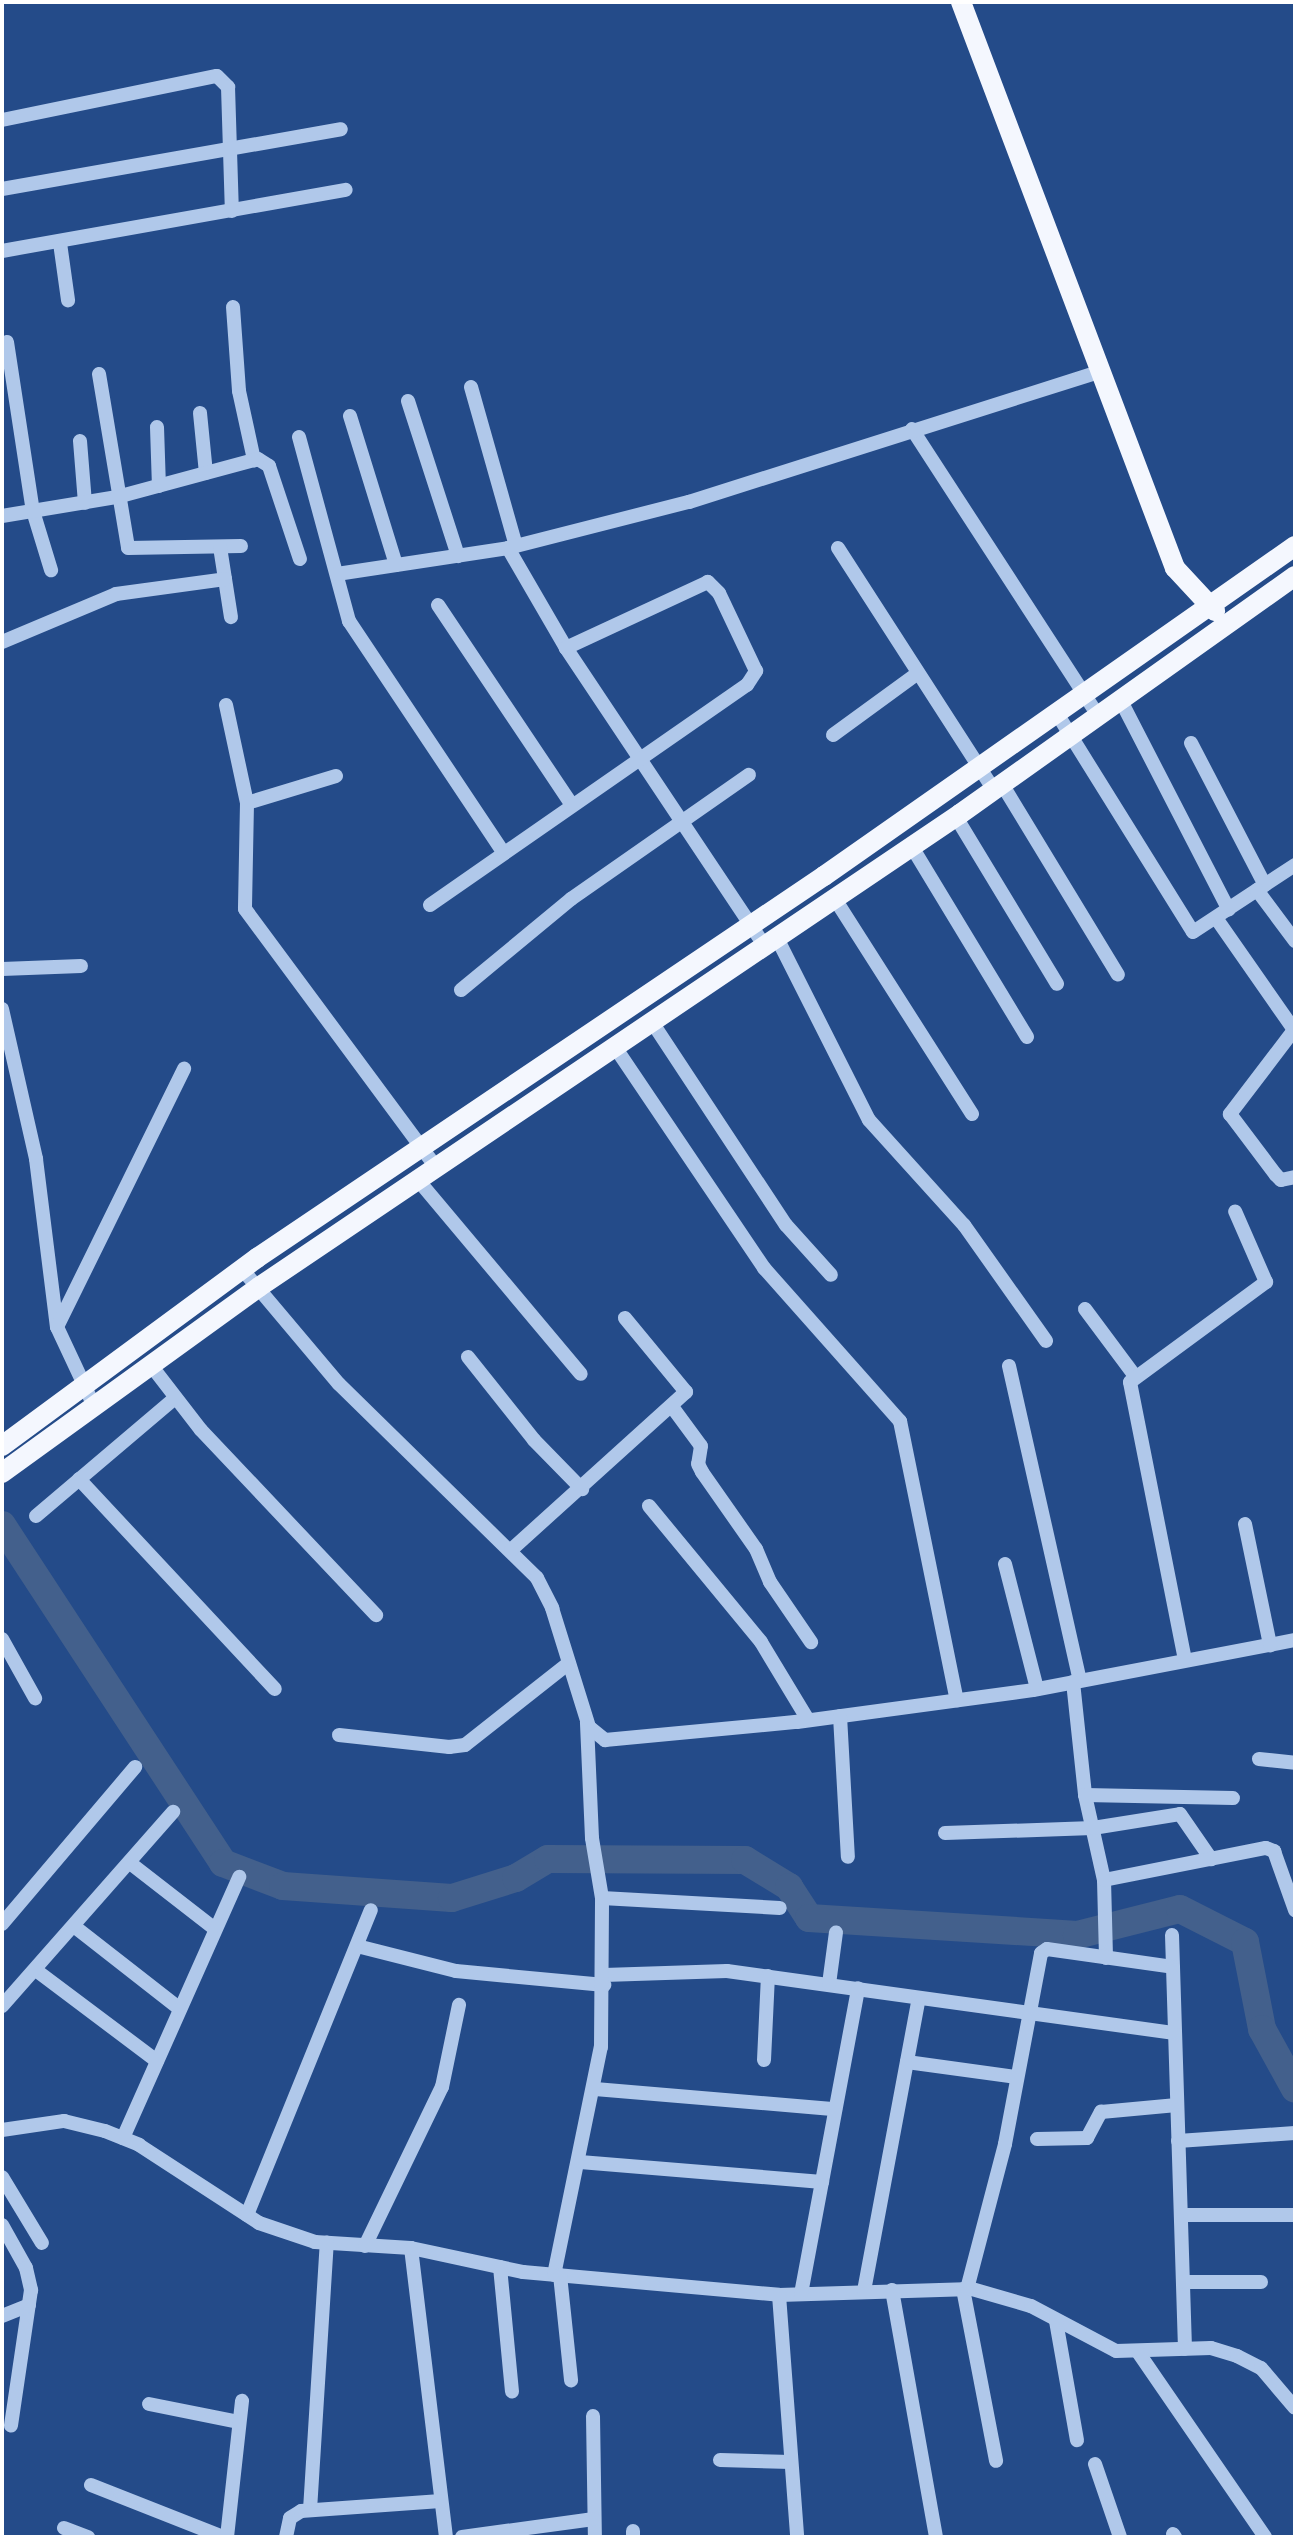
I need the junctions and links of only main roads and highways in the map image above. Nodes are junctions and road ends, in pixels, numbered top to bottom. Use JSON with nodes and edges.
{"nodes":[{"id":1,"x":961,"y":2,"type":"edge"},
{"id":2,"x":1295,"y":546,"type":"edge"},
{"id":3,"x":1295,"y":576,"type":"edge"},
{"id":4,"x":1209,"y":604,"type":"junction"},
{"id":5,"x":1226,"y":623,"type":"junction"},
{"id":6,"x":355,"y":1193,"type":"junction"},
{"id":7,"x":368,"y":1214,"type":"junction"},
{"id":8,"x":2,"y":1446,"type":"edge"},
{"id":9,"x":2,"y":1473,"type":"edge"}],
"edges":[{"from":1,"to":4,"type":"main road"},
{"from":2,"to":4,"type":"main road"},
{"from":3,"to":5,"type":"main road"},
{"from":4,"to":5,"type":"main road"},
{"from":4,"to":6,"type":"main road"},
{"from":5,"to":7,"type":"main road"},
{"from":6,"to":7,"type":"main road"},
{"from":6,"to":8,"type":"main road"},
{"from":7,"to":9,"type":"main road"}]}
